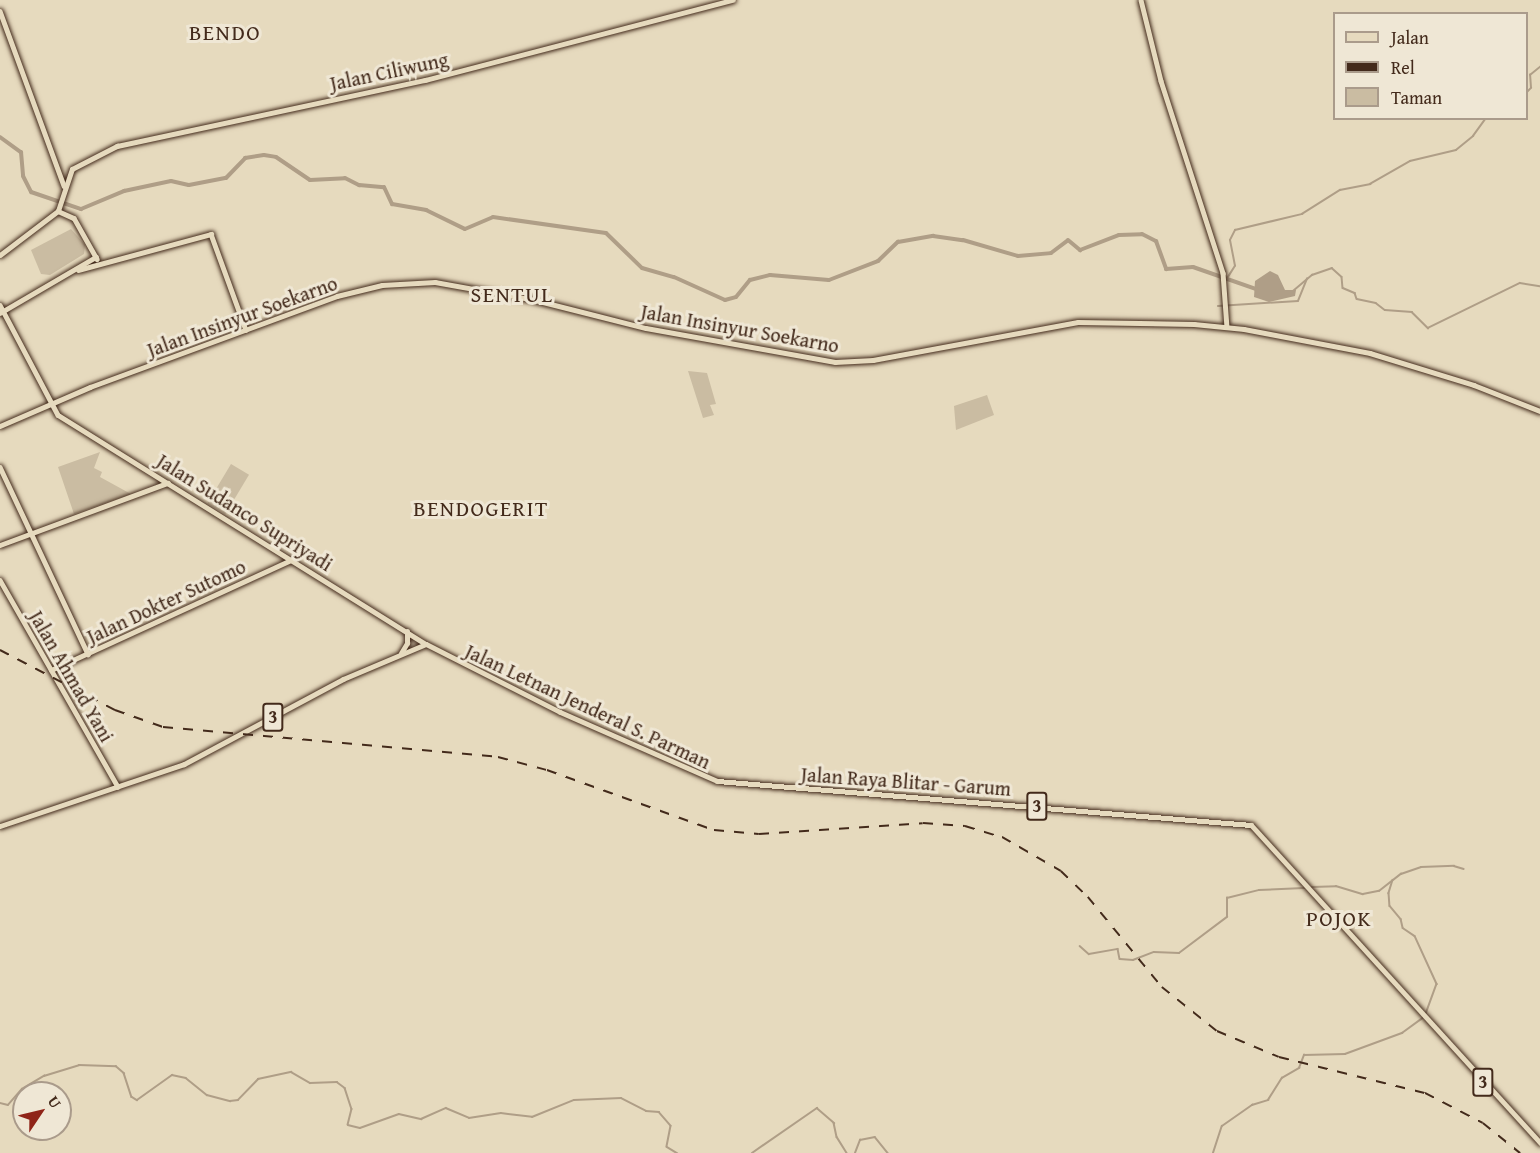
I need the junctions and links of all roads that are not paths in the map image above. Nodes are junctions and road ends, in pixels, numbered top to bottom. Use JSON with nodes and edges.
{"nodes":[{"id":1,"x":733,"y":0,"type":"edge"},
{"id":2,"x":1141,"y":0,"type":"edge"},
{"id":3,"x":0,"y":11,"type":"edge"},
{"id":4,"x":72,"y":169,"type":"junction"},
{"id":5,"x":60,"y":175,"type":"junction"},
{"id":6,"x":64,"y":186,"type":"junction"},
{"id":7,"x":58,"y":210,"type":"junction"},
{"id":8,"x":0,"y":255,"type":"edge"},
{"id":9,"x":96,"y":257,"type":"junction"},
{"id":10,"x":100,"y":264,"type":"junction"},
{"id":11,"x":78,"y":270,"type":"junction"},
{"id":12,"x":0,"y":305,"type":"edge"},
{"id":13,"x":2,"y":312,"type":"edge"},
{"id":14,"x":1227,"y":327,"type":"junction"},
{"id":15,"x":246,"y":330,"type":"junction"},
{"id":16,"x":51,"y":403,"type":"junction"},
{"id":17,"x":38,"y":409,"type":"junction"},
{"id":18,"x":1540,"y":411,"type":"edge"},
{"id":19,"x":58,"y":415,"type":"junction"},
{"id":20,"x":0,"y":426,"type":"edge"},
{"id":21,"x":0,"y":467,"type":"edge"},
{"id":22,"x":157,"y":476,"type":"junction"},
{"id":23,"x":168,"y":483,"type":"junction"},
{"id":24,"x":155,"y":487,"type":"junction"},
{"id":25,"x":32,"y":533,"type":"junction"},
{"id":26,"x":0,"y":545,"type":"edge"},
{"id":27,"x":293,"y":559,"type":"junction"},
{"id":28,"x":0,"y":580,"type":"edge"},
{"id":29,"x":407,"y":631,"type":"junction"},
{"id":30,"x":426,"y":644,"type":"junction"},
{"id":31,"x":88,"y":654,"type":"junction"},
{"id":32,"x":400,"y":654,"type":"junction"},
{"id":33,"x":54,"y":669,"type":"junction"},
{"id":34,"x":740,"y":783,"type":"joint"},
{"id":35,"x":118,"y":787,"type":"junction"},
{"id":36,"x":0,"y":826,"type":"edge"},
{"id":37,"x":1540,"y":1143,"type":"edge"}],
"edges":[{"from":1,"to":4,"type":"main road","name":"Jalan Ciliwung"},
{"from":2,"to":14,"type":"main road"},
{"from":3,"to":5,"type":"main road"},
{"from":4,"to":5,"type":"main road","name":"Jalan Ciliwung"},
{"from":4,"to":6,"type":"main road"},
{"from":5,"to":6,"type":"main road"},
{"from":6,"to":7,"type":"main road"},
{"from":7,"to":8,"type":"main road"},
{"from":7,"to":9,"type":"main road"},
{"from":9,"to":10,"type":"main road"},
{"from":9,"to":11,"type":"main road"},
{"from":10,"to":11,"type":"main road"},
{"from":10,"to":15,"type":"main road"},
{"from":11,"to":13,"type":"main road"},
{"from":12,"to":13,"type":"main road","name":"Jalan Sudanco Supriyadi"},
{"from":13,"to":16,"type":"main road","name":"Jalan Sudanco Supriyadi"},
{"from":14,"to":15,"type":"main road","name":"Jalan Insinyur Soekarno"},
{"from":14,"to":18,"type":"main road","name":"Jalan Insinyur Soekarno"},
{"from":15,"to":16,"type":"main road","name":"Jalan Insinyur Soekarno"},
{"from":16,"to":17,"type":"main road","name":"Jalan Insinyur Soekarno"},
{"from":16,"to":19,"type":"main road","name":"Jalan Sudanco Supriyadi"},
{"from":17,"to":19,"type":"main road"},
{"from":17,"to":20,"type":"main road","name":"Jalan Insinyur Soekarno"},
{"from":19,"to":22,"type":"main road","name":"Jalan Sudanco Supriyadi"},
{"from":21,"to":25,"type":"main road"},
{"from":22,"to":23,"type":"main road","name":"Jalan Sudanco Supriyadi"},
{"from":22,"to":24,"type":"main road"},
{"from":23,"to":24,"type":"main road"},
{"from":23,"to":27,"type":"main road","name":"Jalan Sudanco Supriyadi"},
{"from":24,"to":25,"type":"main road"},
{"from":25,"to":26,"type":"main road"},
{"from":25,"to":31,"type":"main road"},
{"from":27,"to":29,"type":"main road","name":"Jalan Sudanco Supriyadi"},
{"from":27,"to":31,"type":"main road","name":"Jalan Dokter Sutomo"},
{"from":28,"to":33,"type":"main road","name":"Jalan Ahmad Yani"},
{"from":29,"to":30,"type":"main road","name":"Jalan Sudanco Supriyadi"},
{"from":29,"to":32,"type":"highway"},
{"from":30,"to":32,"type":"highway","number":"3"},
{"from":30,"to":34,"type":"highway","name":"Jalan Letnan Jenderal S. Parman","number":"3"},
{"from":31,"to":33,"type":"main road","name":"Jalan Dokter Sutomo"},
{"from":32,"to":35,"type":"highway","number":"3"},
{"from":33,"to":35,"type":"main road","name":"Jalan Ahmad Yani"},
{"from":34,"to":37,"type":"highway","name":"Jalan Raya Blitar - Garum","number":"3"},
{"from":35,"to":36,"type":"highway","number":"3"}]}
